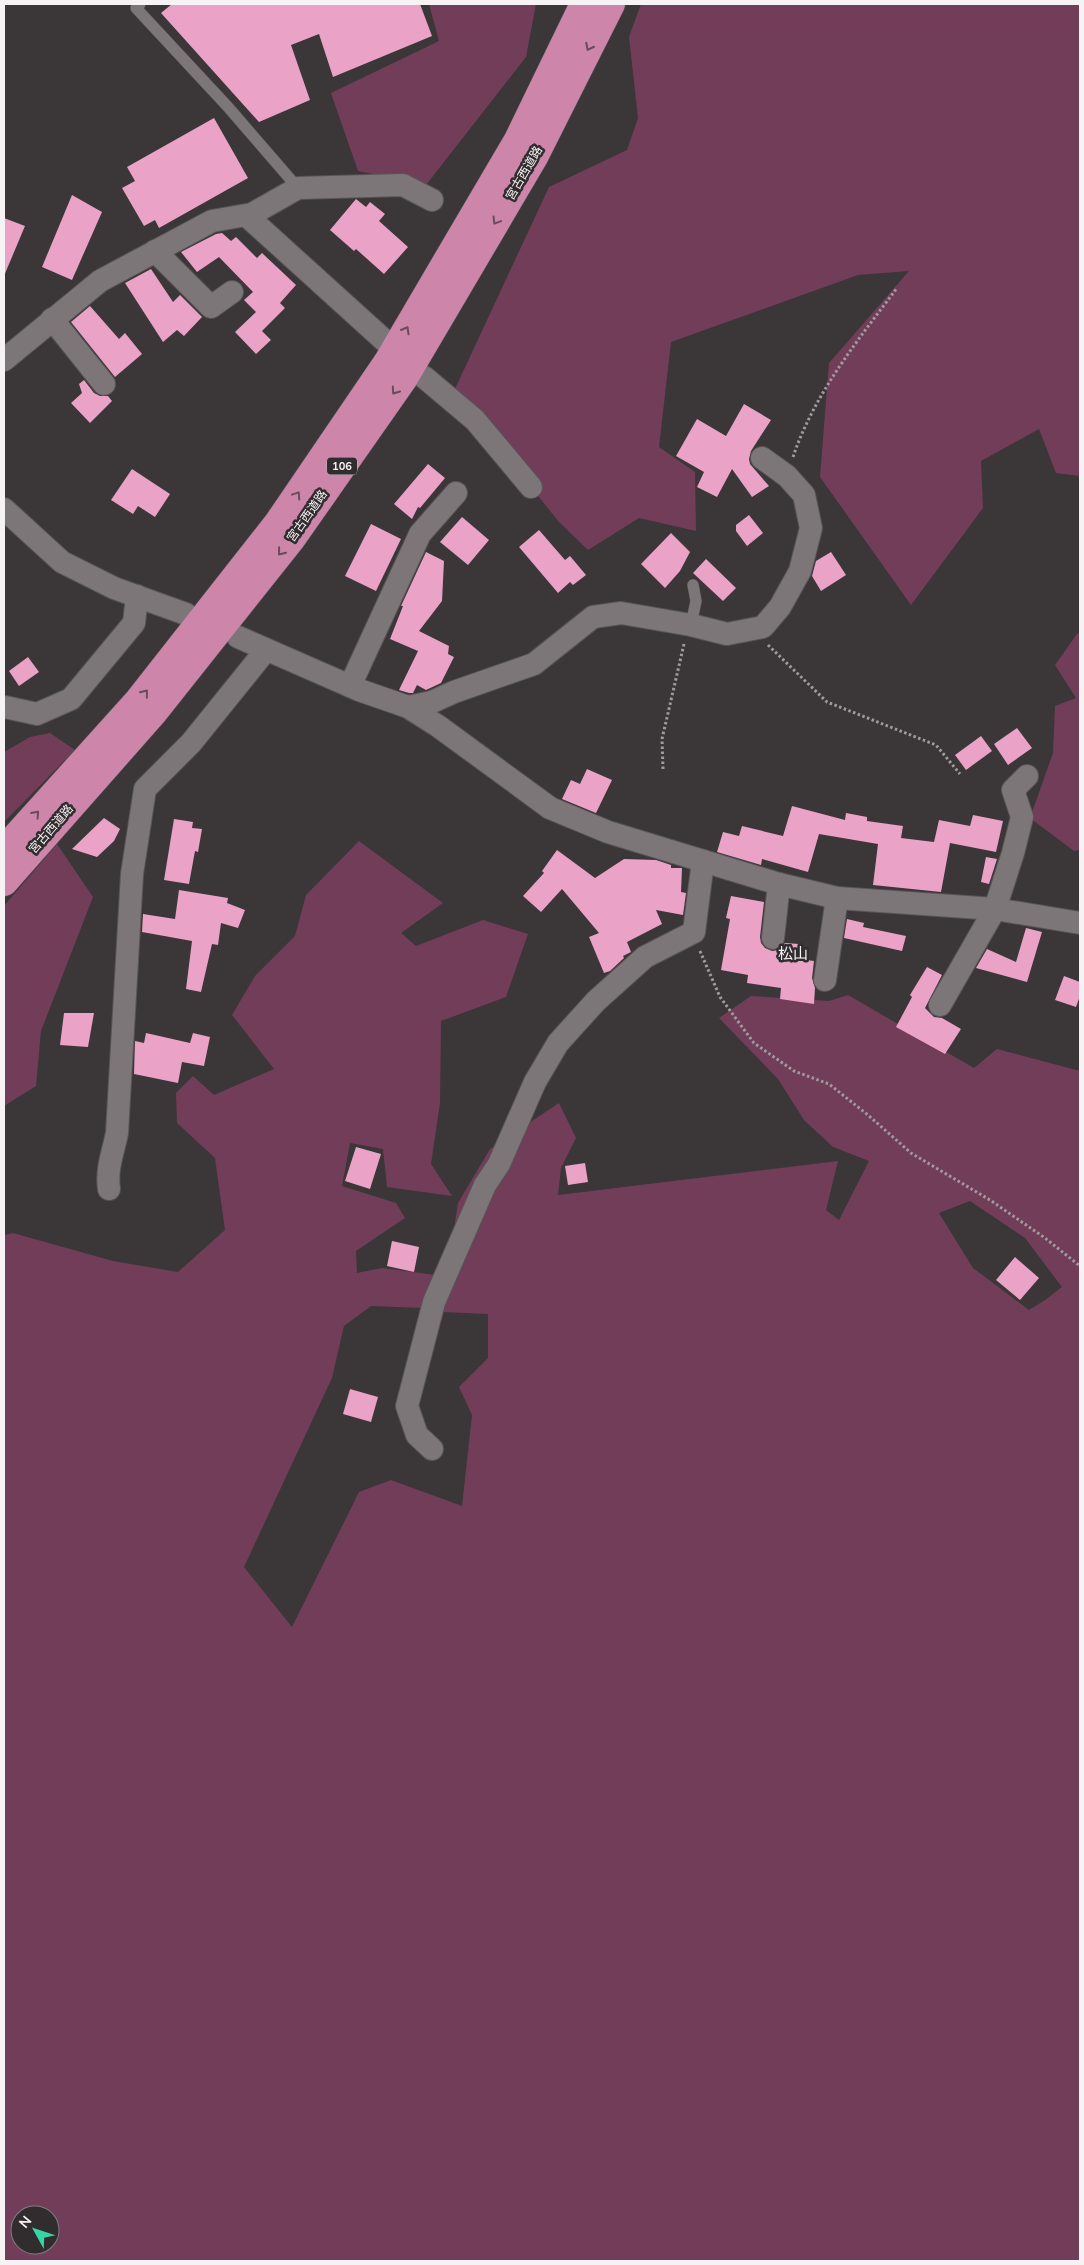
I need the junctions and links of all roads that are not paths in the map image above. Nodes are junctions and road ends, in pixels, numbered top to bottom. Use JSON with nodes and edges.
{"nodes":[{"id":1,"x":140,"y":4,"type":"edge"},
{"id":2,"x":584,"y":4,"type":"edge"},
{"id":3,"x":611,"y":4,"type":"edge"},
{"id":4,"x":298,"y":188,"type":"junction"},
{"id":5,"x":432,"y":200,"type":"dead end"},
{"id":6,"x":247,"y":216,"type":"junction"},
{"id":7,"x":155,"y":251,"type":"junction"},
{"id":8,"x":232,"y":292,"type":"dead end"},
{"id":9,"x":52,"y":320,"type":"junction"},
{"id":10,"x":384,"y":340,"type":"dead end"},
{"id":11,"x":4,"y":360,"type":"edge"},
{"id":12,"x":424,"y":377,"type":"dead end"},
{"id":13,"x":104,"y":384,"type":"dead end"},
{"id":14,"x":762,"y":458,"type":"dead end"},
{"id":15,"x":531,"y":487,"type":"dead end"},
{"id":16,"x":456,"y":493,"type":"dead end"},
{"id":17,"x":4,"y":509,"type":"edge"},
{"id":18,"x":693,"y":585,"type":"dead end"},
{"id":19,"x":137,"y":596,"type":"junction"},
{"id":20,"x":186,"y":614,"type":"dead end"},
{"id":21,"x":691,"y":624,"type":"junction"},
{"id":22,"x":238,"y":637,"type":"dead end"},
{"id":23,"x":266,"y":650,"type":"junction"},
{"id":24,"x":350,"y":686,"type":"junction"},
{"id":25,"x":5,"y":707,"type":"dead end"},
{"id":26,"x":408,"y":707,"type":"junction"},
{"id":27,"x":1027,"y":776,"type":"dead end"},
{"id":28,"x":4,"y":850,"type":"edge"},
{"id":29,"x":703,"y":861,"type":"junction"},
{"id":30,"x":4,"y":882,"type":"edge"},
{"id":31,"x":779,"y":884,"type":"junction"},
{"id":32,"x":837,"y":898,"type":"junction"},
{"id":33,"x":995,"y":909,"type":"junction"},
{"id":34,"x":1080,"y":923,"type":"edge"},
{"id":35,"x":773,"y":938,"type":"dead end"},
{"id":36,"x":825,"y":980,"type":"dead end"},
{"id":37,"x":940,"y":1005,"type":"dead end"},
{"id":38,"x":109,"y":1189,"type":"dead end"},
{"id":39,"x":432,"y":1449,"type":"dead end"}],
"edges":[{"from":1,"to":4,"type":"lane"},
{"from":28,"to":2,"type":"highway","name":"宮古西道路","number":"106","one_way":true},
{"from":3,"to":30,"type":"highway","name":"宮古西道路","number":"106","one_way":true},
{"from":4,"to":5,"type":"street"},
{"from":4,"to":6,"type":"street"},
{"from":6,"to":7,"type":"street"},
{"from":6,"to":10,"type":"street"},
{"from":7,"to":8,"type":"street"},
{"from":7,"to":9,"type":"street"},
{"from":9,"to":11,"type":"street"},
{"from":9,"to":13,"type":"street"},
{"from":12,"to":15,"type":"street"},
{"from":14,"to":21,"type":"street"},
{"from":16,"to":24,"type":"street"},
{"from":17,"to":19,"type":"street"},
{"from":18,"to":21,"type":"lane"},
{"from":19,"to":20,"type":"street"},
{"from":19,"to":25,"type":"street"},
{"from":21,"to":26,"type":"street"},
{"from":22,"to":23,"type":"street"},
{"from":23,"to":24,"type":"street"},
{"from":23,"to":38,"type":"street"},
{"from":24,"to":26,"type":"street"},
{"from":26,"to":29,"type":"street"},
{"from":27,"to":33,"type":"street"},
{"from":29,"to":31,"type":"street"},
{"from":29,"to":39,"type":"street"},
{"from":31,"to":32,"type":"street"},
{"from":31,"to":35,"type":"street"},
{"from":32,"to":33,"type":"street"},
{"from":32,"to":36,"type":"street"},
{"from":33,"to":34,"type":"street"},
{"from":33,"to":37,"type":"street"}]}
